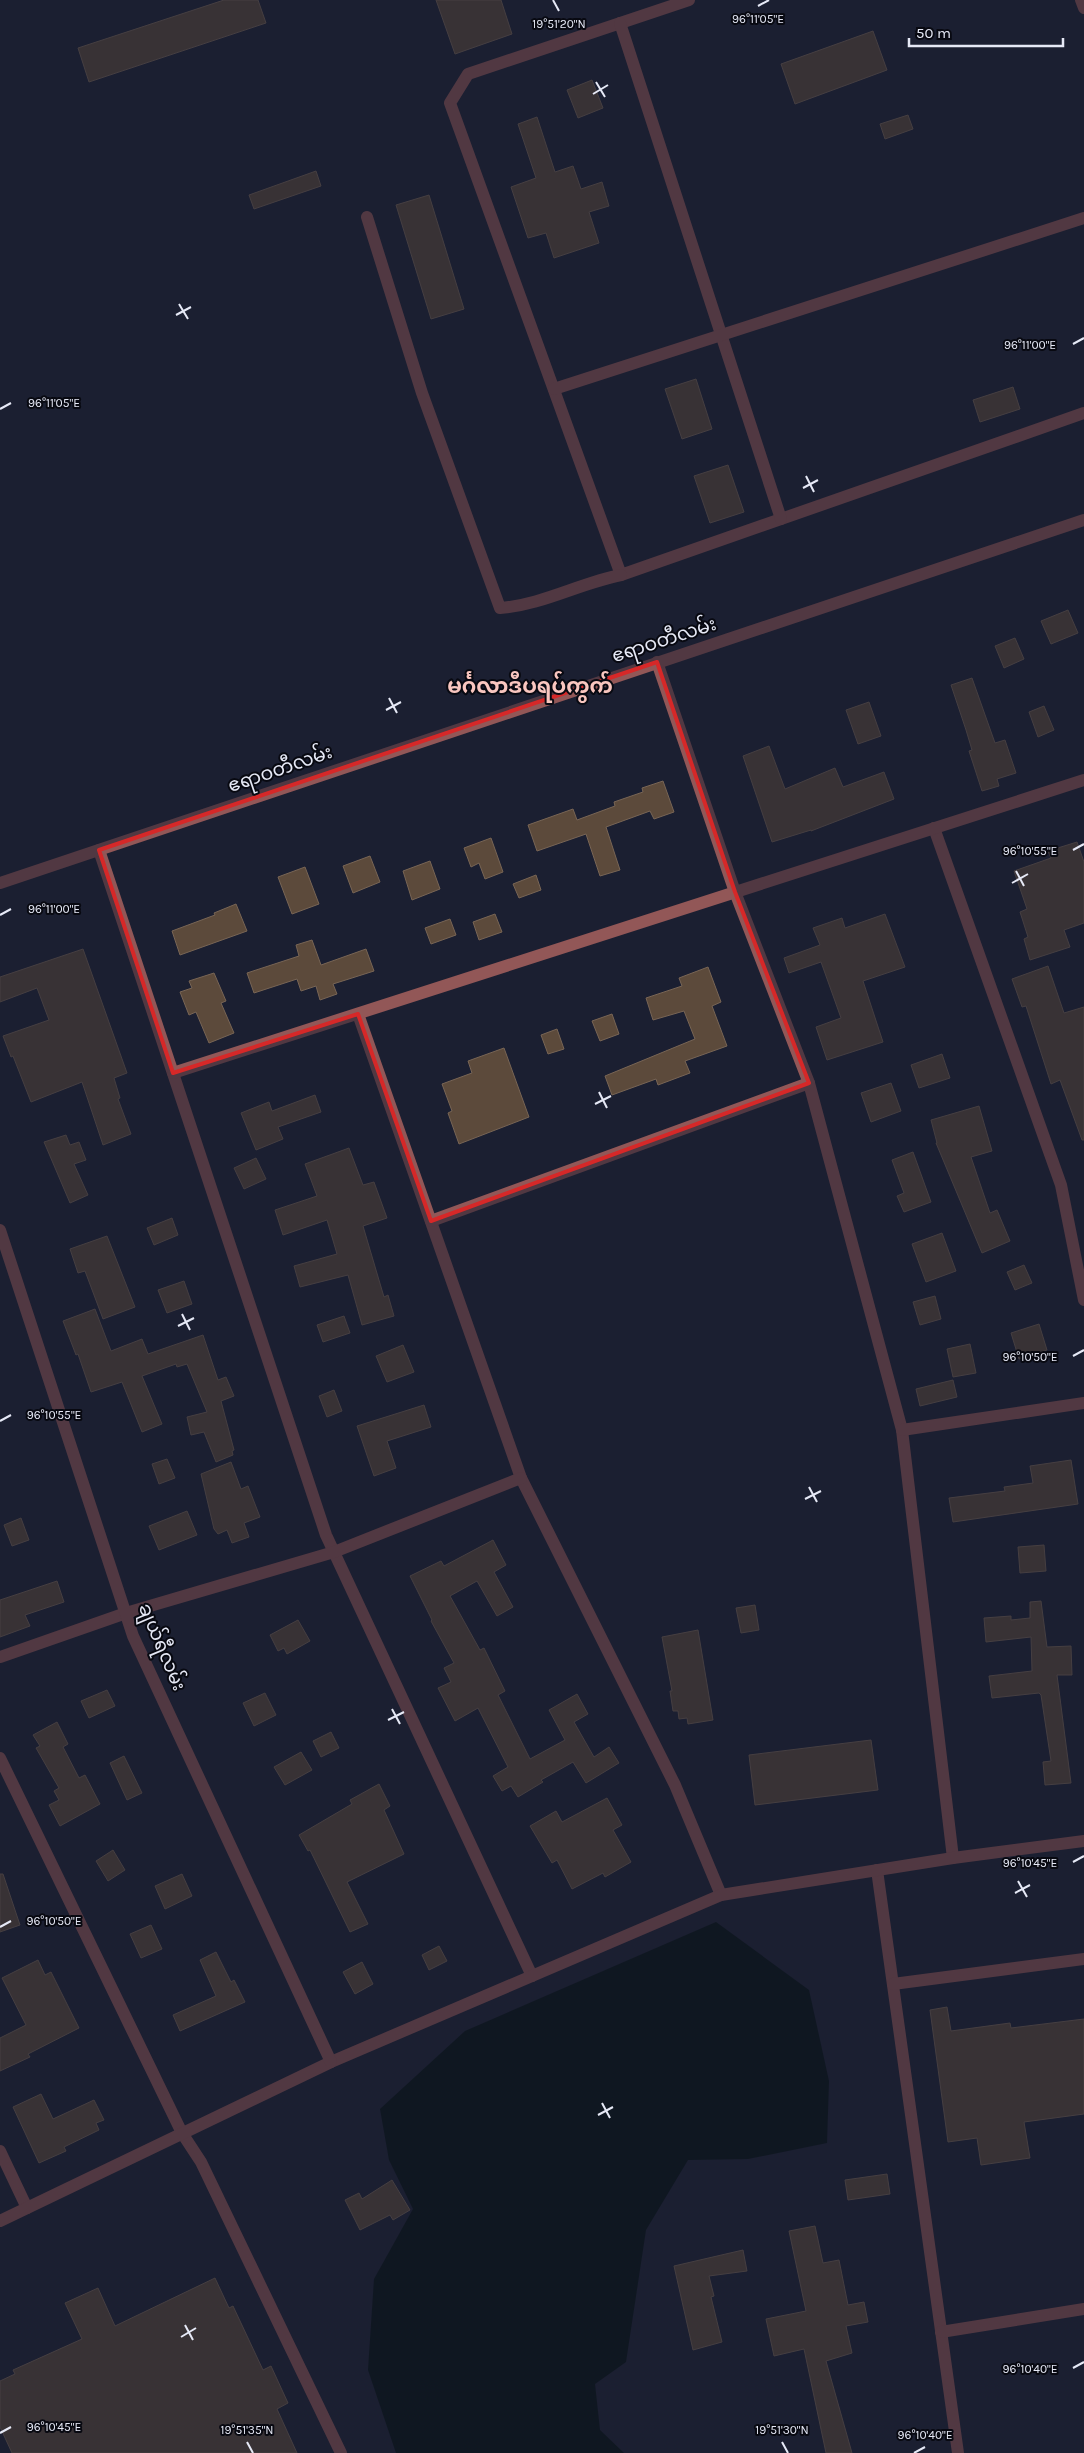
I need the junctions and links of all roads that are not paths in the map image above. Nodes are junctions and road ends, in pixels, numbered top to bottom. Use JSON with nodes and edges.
{"nodes":[{"id":1,"x":689,"y":0,"type":"edge"},
{"id":2,"x":1081,"y":0,"type":"edge"},
{"id":3,"x":1084,"y":8,"type":"edge"},
{"id":4,"x":620,"y":23,"type":"junction"},
{"id":5,"x":367,"y":217,"type":"dead end"},
{"id":6,"x":1084,"y":218,"type":"edge"},
{"id":7,"x":722,"y":335,"type":"junction"},
{"id":8,"x":554,"y":389,"type":"junction"},
{"id":9,"x":1084,"y":413,"type":"edge"},
{"id":10,"x":781,"y":519,"type":"junction"},
{"id":11,"x":1084,"y":520,"type":"edge"},
{"id":12,"x":621,"y":575,"type":"junction"},
{"id":13,"x":658,"y":662,"type":"junction"},
{"id":14,"x":1084,"y":780,"type":"edge"},
{"id":15,"x":934,"y":828,"type":"junction"},
{"id":16,"x":99,"y":850,"type":"junction"},
{"id":17,"x":0,"y":883,"type":"edge"},
{"id":18,"x":734,"y":892,"type":"junction"},
{"id":19,"x":358,"y":1014,"type":"junction"},
{"id":20,"x":173,"y":1073,"type":"junction"},
{"id":21,"x":809,"y":1083,"type":"junction"},
{"id":22,"x":431,"y":1221,"type":"junction"},
{"id":23,"x":0,"y":1230,"type":"edge"},
{"id":24,"x":1084,"y":1300,"type":"edge"},
{"id":25,"x":1084,"y":1403,"type":"edge"},
{"id":26,"x":902,"y":1430,"type":"junction"},
{"id":27,"x":521,"y":1478,"type":"junction"},
{"id":28,"x":334,"y":1552,"type":"junction"},
{"id":29,"x":126,"y":1613,"type":"junction"},
{"id":30,"x":0,"y":1657,"type":"edge"},
{"id":31,"x":0,"y":1758,"type":"edge"},
{"id":32,"x":1084,"y":1841,"type":"edge"},
{"id":33,"x":953,"y":1858,"type":"junction"},
{"id":34,"x":877,"y":1870,"type":"junction"},
{"id":35,"x":721,"y":1895,"type":"junction"},
{"id":36,"x":1084,"y":1959,"type":"edge"},
{"id":37,"x":532,"y":1976,"type":"junction"},
{"id":38,"x":893,"y":1984,"type":"junction"},
{"id":39,"x":330,"y":2062,"type":"junction"},
{"id":40,"x":182,"y":2133,"type":"junction"},
{"id":41,"x":0,"y":2151,"type":"edge"},
{"id":42,"x":27,"y":2208,"type":"junction"},
{"id":43,"x":0,"y":2221,"type":"edge"},
{"id":44,"x":1084,"y":2309,"type":"edge"},
{"id":45,"x":941,"y":2332,"type":"junction"},
{"id":46,"x":341,"y":2453,"type":"edge"},
{"id":47,"x":958,"y":2453,"type":"edge"}],
"edges":[{"from":1,"to":4,"type":"street"},
{"from":2,"to":3,"type":"street"},
{"from":4,"to":7,"type":"street"},
{"from":4,"to":8,"type":"street"},
{"from":5,"to":12,"type":"street"},
{"from":6,"to":7,"type":"street"},
{"from":7,"to":8,"type":"street"},
{"from":7,"to":10,"type":"street"},
{"from":8,"to":12,"type":"street"},
{"from":9,"to":10,"type":"street"},
{"from":10,"to":12,"type":"street"},
{"from":11,"to":13,"type":"street","name":"ဧရာဝတီလမ်း"},
{"from":13,"to":16,"type":"street","name":"ဧရာဝတီလမ်း"},
{"from":13,"to":18,"type":"street"},
{"from":14,"to":15,"type":"street"},
{"from":15,"to":18,"type":"street"},
{"from":15,"to":24,"type":"street"},
{"from":16,"to":17,"type":"street","name":"ဧရာဝတီလမ်း"},
{"from":16,"to":20,"type":"street"},
{"from":18,"to":19,"type":"street"},
{"from":18,"to":21,"type":"street"},
{"from":19,"to":20,"type":"street"},
{"from":19,"to":22,"type":"street"},
{"from":20,"to":28,"type":"street"},
{"from":21,"to":22,"type":"street"},
{"from":21,"to":26,"type":"street"},
{"from":22,"to":27,"type":"street"},
{"from":23,"to":29,"type":"street","name":"ချယ်ရီလမ်း"},
{"from":25,"to":26,"type":"street"},
{"from":26,"to":33,"type":"street"},
{"from":27,"to":28,"type":"street"},
{"from":27,"to":35,"type":"street"},
{"from":28,"to":29,"type":"street"},
{"from":28,"to":37,"type":"street"},
{"from":29,"to":30,"type":"street"},
{"from":29,"to":39,"type":"street","name":"ချယ်ရီလမ်း"},
{"from":31,"to":40,"type":"street"},
{"from":32,"to":33,"type":"street"},
{"from":33,"to":34,"type":"street"},
{"from":34,"to":35,"type":"street"},
{"from":34,"to":38,"type":"street"},
{"from":35,"to":37,"type":"street"},
{"from":36,"to":38,"type":"street"},
{"from":37,"to":39,"type":"street"},
{"from":38,"to":45,"type":"street"},
{"from":39,"to":40,"type":"street"},
{"from":40,"to":42,"type":"street"},
{"from":40,"to":46,"type":"street"},
{"from":41,"to":42,"type":"street"},
{"from":42,"to":43,"type":"street"},
{"from":44,"to":45,"type":"street"},
{"from":45,"to":47,"type":"street"}]}
